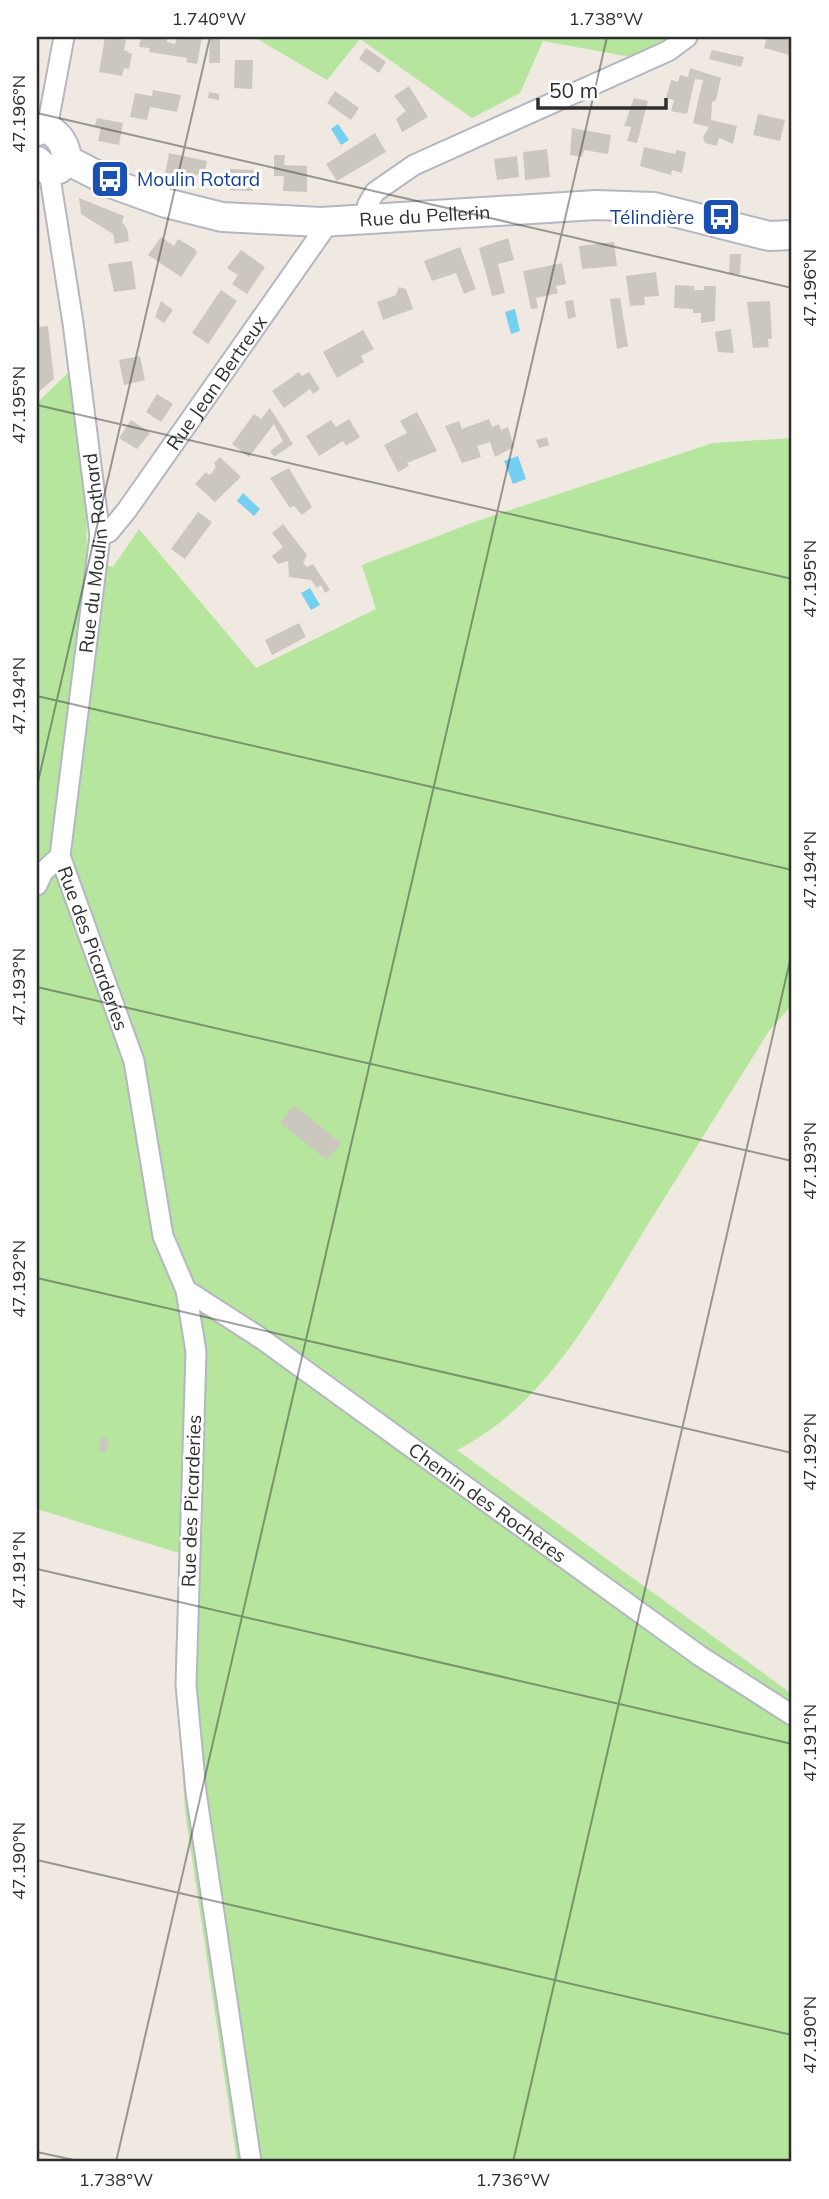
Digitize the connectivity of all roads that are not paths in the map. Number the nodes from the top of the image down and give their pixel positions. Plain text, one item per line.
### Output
1 (64, 37) edge
2 (687, 37) edge
3 (42, 130) edge
4 (51, 164) edge
5 (364, 218) junction
6 (321, 222) junction
7 (792, 235) edge
8 (100, 536) junction
9 (60, 856) junction
10 (37, 885) edge
11 (186, 1290) junction
12 (792, 1714) edge
13 (251, 2162) edge

1 - 3 street
2 - 5 street
3 - 4 main road
4 - 6 main road, Rue du Pellerin
4 - 8 street, Rue du Moulin Rothard
5 - 6 main road, Rue du Pellerin
5 - 7 main road, Rue du Pellerin
6 - 8 street, Rue Jean Bertreux
8 - 9 street, Rue du Moulin Rothard
9 - 10 street
9 - 11 street, Rue des Picarderies
11 - 12 street, Chemin des Rochères
11 - 13 street, Rue des Picarderies

